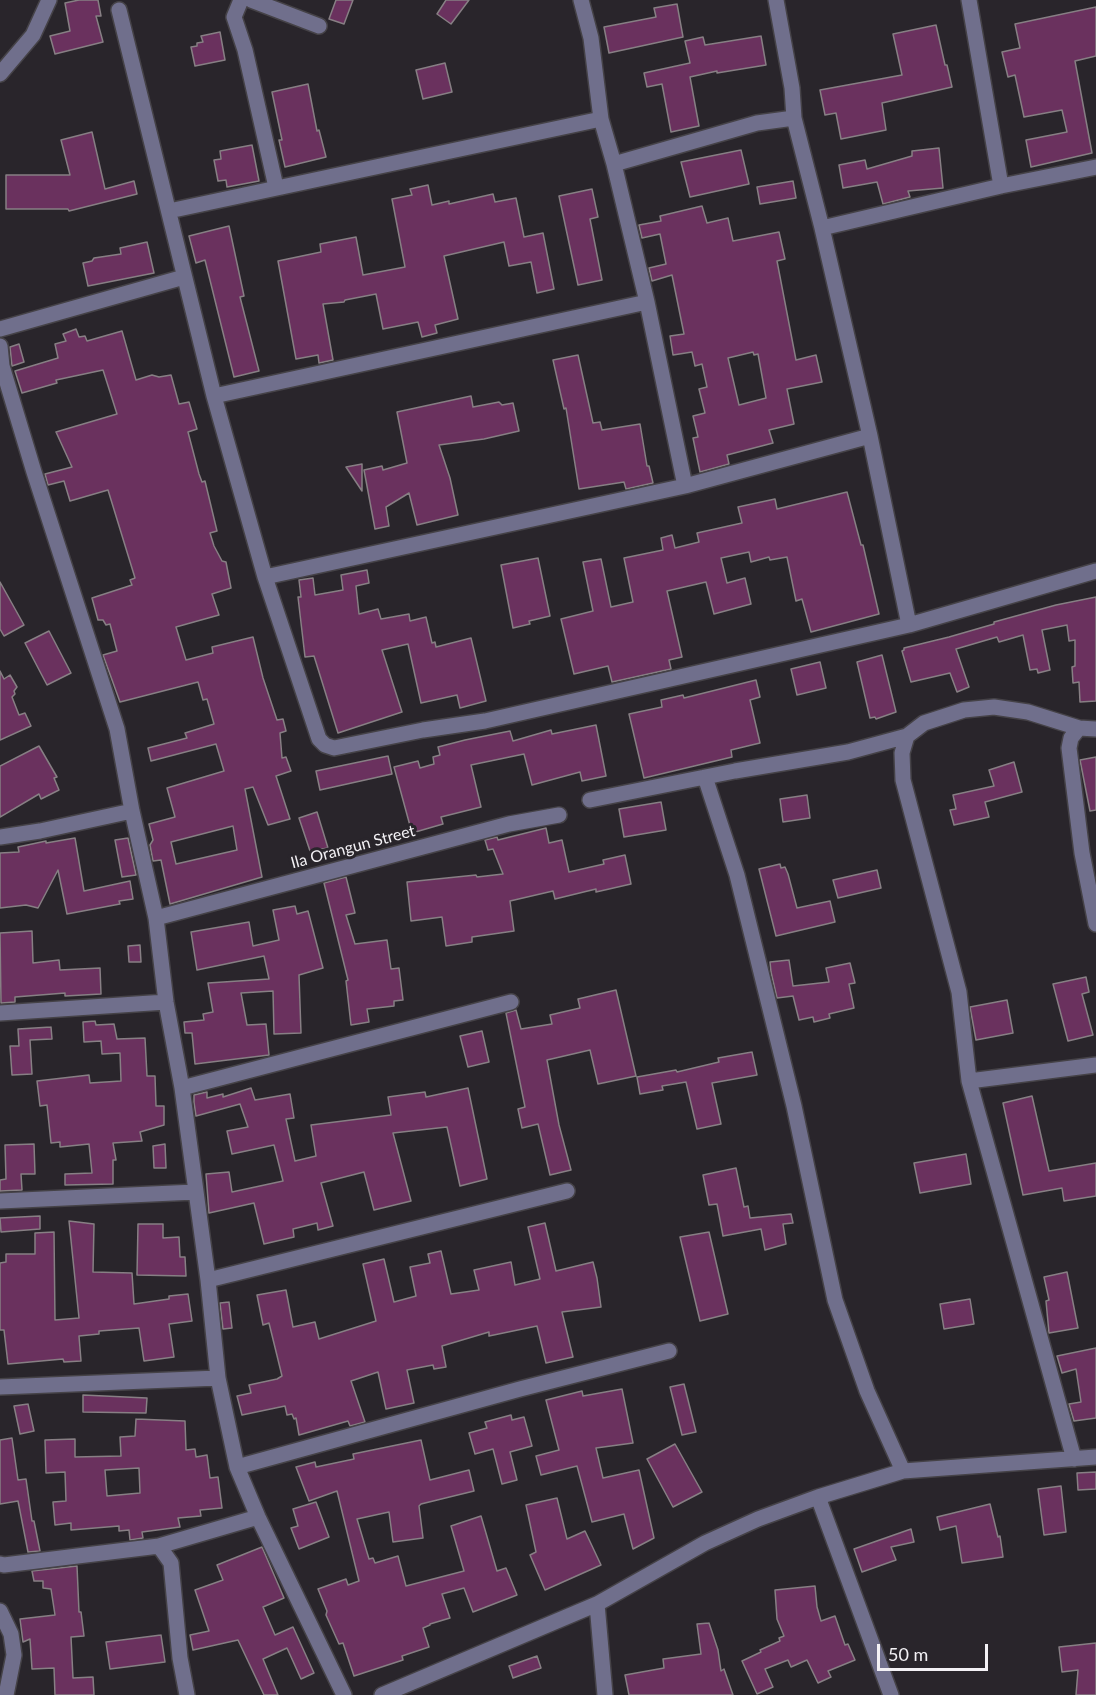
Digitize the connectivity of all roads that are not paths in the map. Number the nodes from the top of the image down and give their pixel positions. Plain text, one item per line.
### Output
1 (49, 0) edge
2 (241, 0) edge
3 (251, 0) edge
4 (581, 0) edge
5 (776, 0) edge
6 (969, 0) edge
7 (119, 10) dead end
8 (319, 26) dead end
9 (0, 74) edge
10 (601, 118) junction
11 (794, 118) junction
12 (614, 164) junction
13 (1096, 167) edge
14 (1001, 186) junction
15 (276, 187) junction
16 (169, 211) junction
17 (822, 228) junction
18 (184, 276) junction
19 (647, 302) junction
20 (0, 328) edge
21 (0, 346) edge
22 (1, 367) edge
23 (213, 396) junction
24 (870, 436) junction
25 (685, 486) junction
26 (1096, 571) edge
27 (265, 577) junction
28 (909, 625) junction
29 (1079, 728) junction
30 (1096, 729) edge
31 (907, 736) junction
32 (705, 777) junction
33 (590, 800) dead end
34 (132, 811) junction
35 (559, 815) dead end
36 (0, 837) edge
37 (156, 918) junction
38 (1096, 924) edge
39 (166, 1002) junction
40 (511, 1002) dead end
41 (0, 1013) edge
42 (1096, 1065) edge
43 (969, 1081) junction
44 (182, 1088) junction
45 (567, 1191) dead end
46 (195, 1192) junction
47 (0, 1201) edge
48 (208, 1280) junction
49 (669, 1351) dead end
50 (218, 1378) junction
51 (0, 1387) edge
52 (1096, 1457) edge
53 (1074, 1459) junction
54 (237, 1467) junction
55 (903, 1471) junction
56 (818, 1497) junction
57 (258, 1517) junction
58 (159, 1546) junction
59 (0, 1564) edge
60 (597, 1604) junction
61 (0, 1611) edge
62 (6, 1695) edge
63 (187, 1695) edge
64 (344, 1695) edge
65 (382, 1695) edge
66 (605, 1695) edge
67 (891, 1695) edge

1 - 9 street
2 - 15 street
3 - 8 street
4 - 10 street
5 - 11 street
6 - 14 street
7 - 16 street
10 - 12 street
10 - 15 street
11 - 12 street
11 - 17 street
12 - 19 street
13 - 14 street
14 - 17 street
15 - 16 street
16 - 18 street
17 - 24 street
18 - 20 street
18 - 23 street
19 - 23 street
19 - 25 street
21 - 22 street
22 - 34 street
23 - 27 street
24 - 25 street
24 - 28 street
25 - 27 street
26 - 28 street
27 - 28 street
29 - 30 street
29 - 31 street
29 - 38 street
31 - 32 street
31 - 43 street
32 - 33 street
32 - 55 street
34 - 36 street
34 - 37 street
35 - 37 street, Ila Orangun Street
37 - 39 street
39 - 41 street
39 - 44 street
40 - 44 street
42 - 43 street
43 - 53 street
44 - 46 street
45 - 48 street
46 - 47 street
46 - 48 street
48 - 50 street
49 - 54 street
50 - 51 street
50 - 54 street
52 - 53 street
53 - 55 street
54 - 57 street
55 - 56 street
56 - 60 street
56 - 67 street
57 - 58 street
57 - 64 street
58 - 59 street
58 - 63 street
60 - 65 street
60 - 66 street
61 - 62 street

